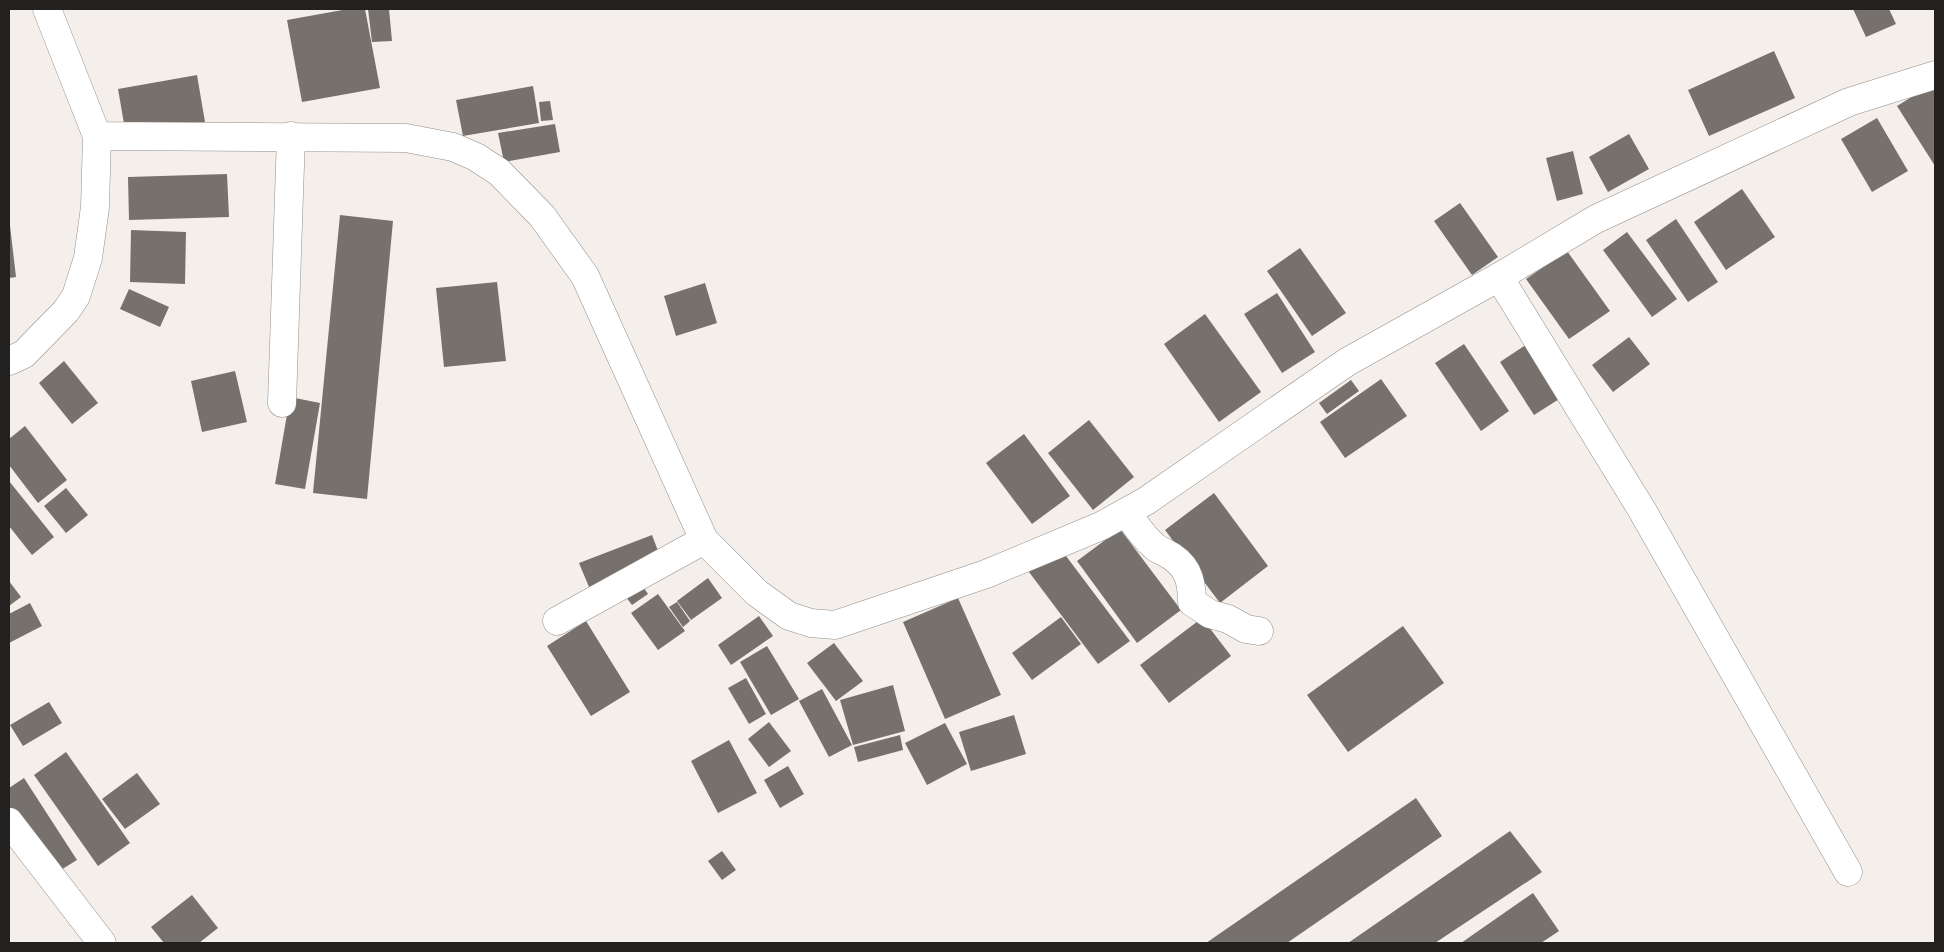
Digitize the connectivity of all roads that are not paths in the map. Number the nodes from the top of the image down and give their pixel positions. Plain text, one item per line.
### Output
1 (47, 9) edge
2 (1935, 75) edge
3 (97, 136) junction
4 (291, 136) junction
5 (1499, 277) junction
6 (9, 361) edge
7 (282, 403) dead end
8 (1127, 513) junction
9 (704, 540) junction
10 (558, 621) dead end
11 (1259, 631) dead end
12 (9, 822) edge
13 (1848, 872) dead end
14 (102, 943) edge

1 - 3 street
2 - 5 street
3 - 4 street
3 - 6 street
4 - 7 street
4 - 9 street
5 - 8 street
5 - 13 street
8 - 9 street
8 - 11 street
9 - 10 street
12 - 14 street

